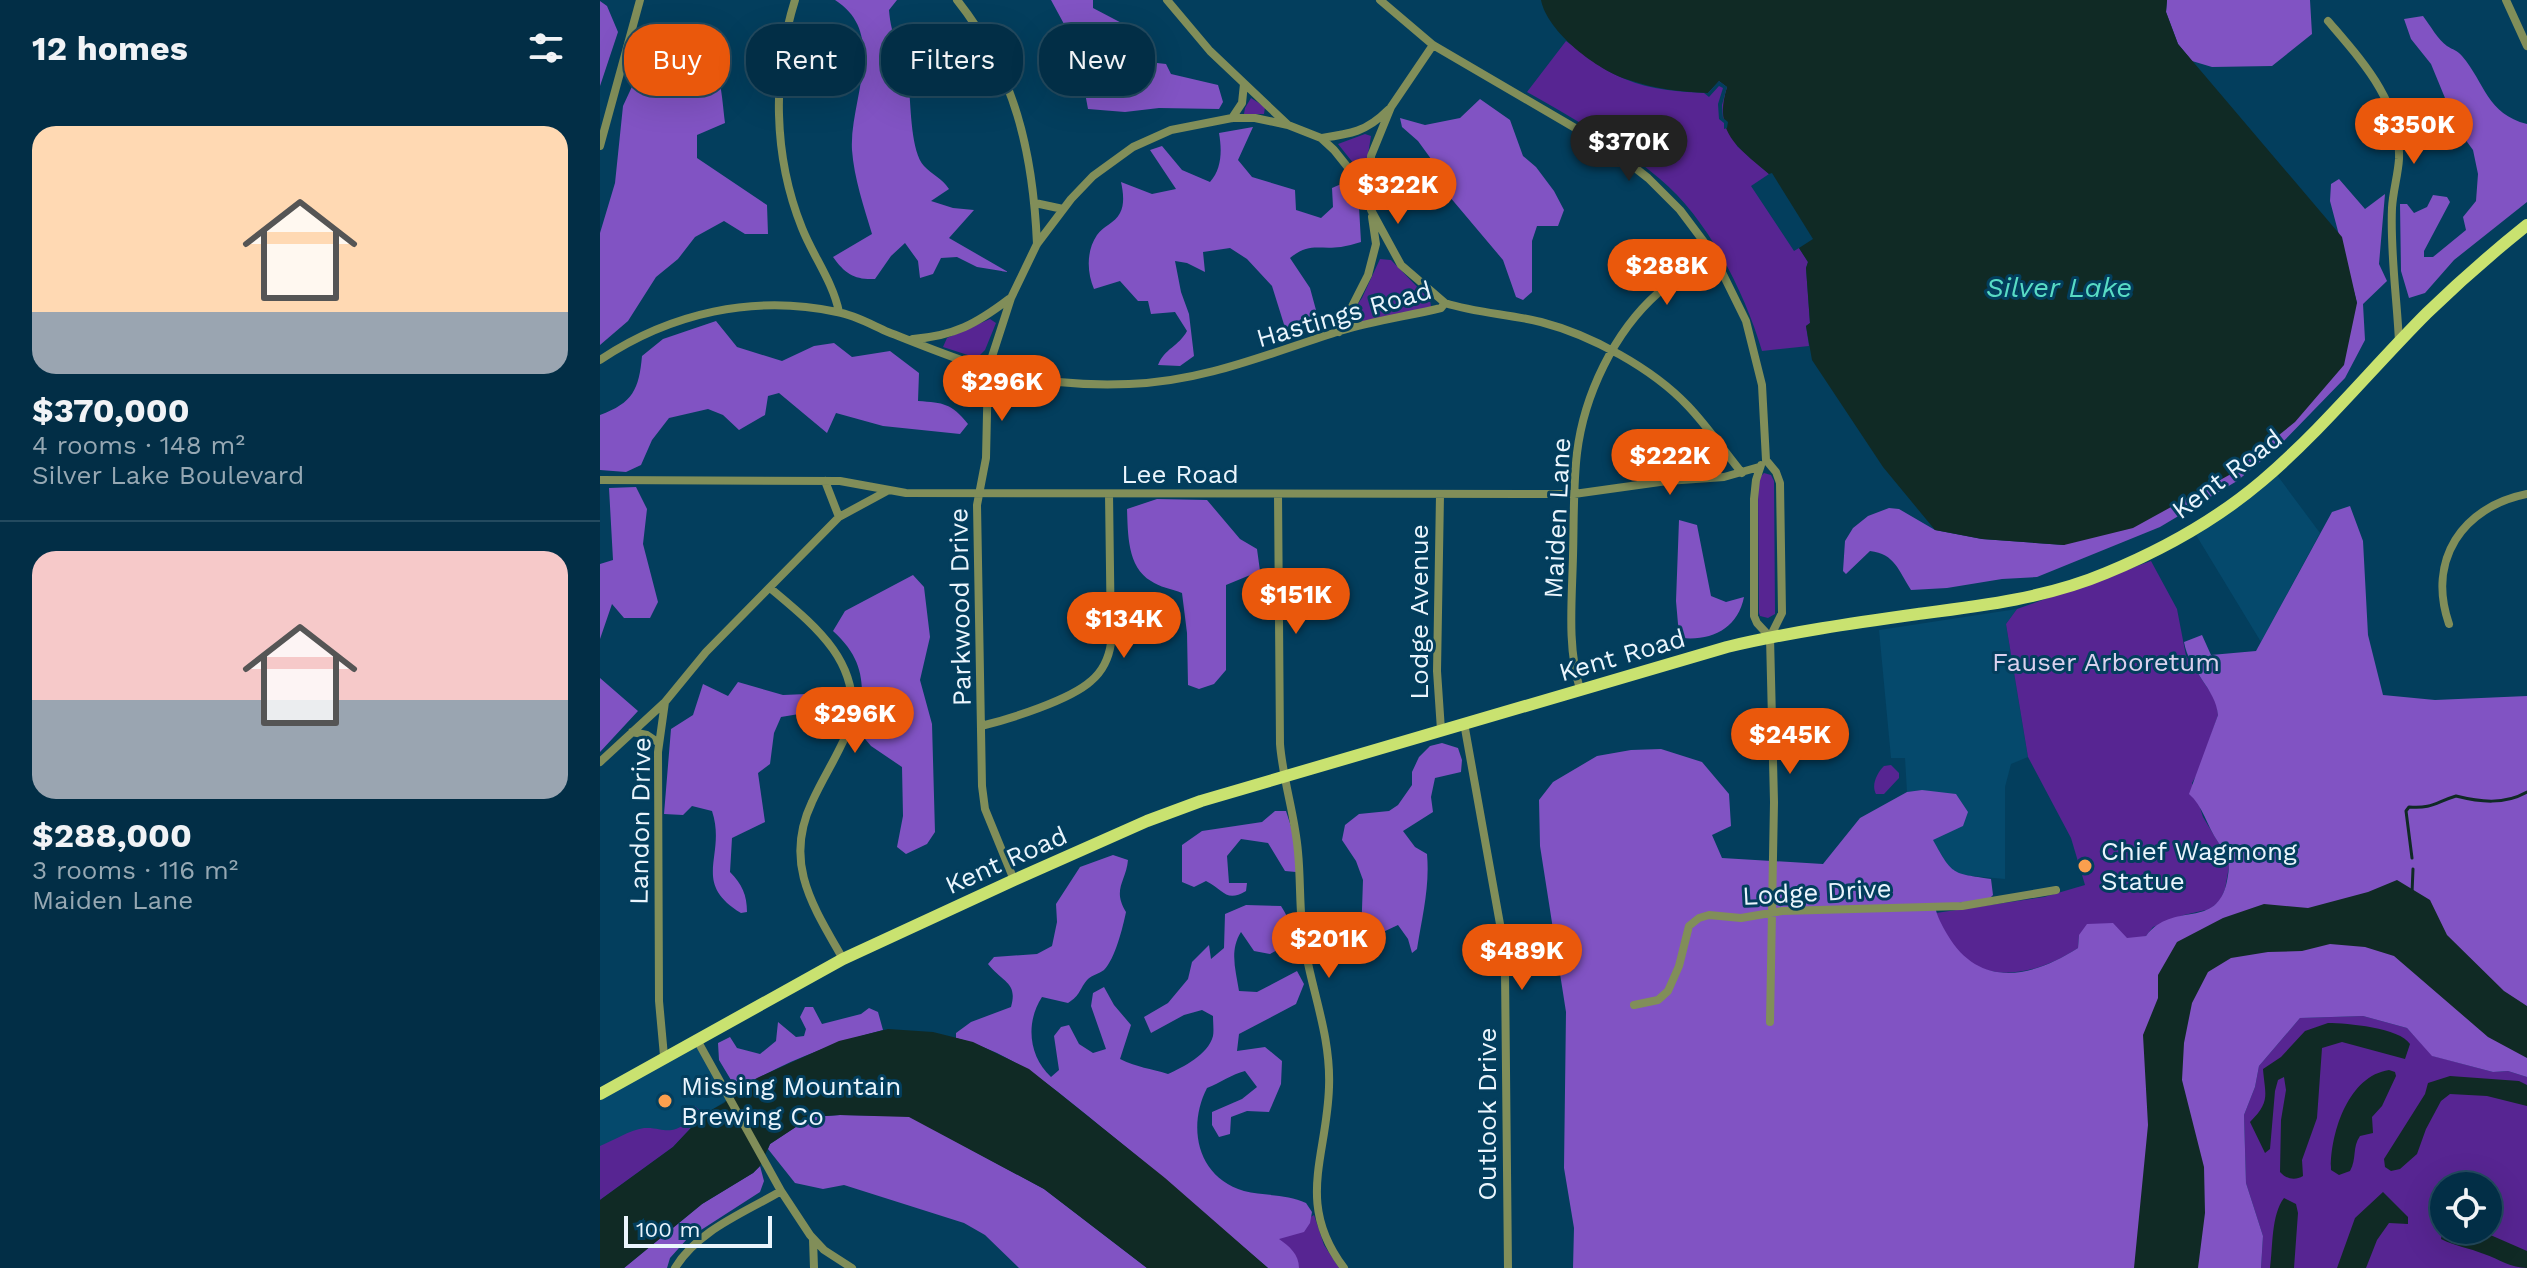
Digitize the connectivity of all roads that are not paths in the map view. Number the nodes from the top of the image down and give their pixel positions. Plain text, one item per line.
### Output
1 (640, 0) edge
2 (795, 0) edge
3 (957, 0) edge
4 (1167, 0) edge
5 (1380, 0) edge
6 (2506, 0) edge
7 (2328, 21) dead end
8 (1433, 45) junction
9 (2527, 46) edge
10 (1244, 84) junction
11 (1391, 107) junction
12 (1232, 118) junction
13 (1288, 125) junction
14 (1321, 138) junction
15 (600, 146) edge
16 (1035, 203) junction
17 (1063, 209) junction
18 (1371, 210) junction
19 (2527, 225) edge
20 (1037, 244) junction
21 (1713, 254) junction
22 (1011, 298) junction
23 (1445, 303) junction
24 (839, 312) junction
25 (1339, 332) junction
26 (908, 339) junction
27 (2399, 343) junction
28 (1611, 350) junction
29 (600, 360) edge
30 (988, 369) junction
31 (1762, 464) junction
32 (1742, 473) junction
33 (600, 480) edge
34 (825, 481) junction
35 (887, 491) junction
36 (980, 491) junction
37 (1109, 494) junction
38 (1278, 494) junction
39 (1574, 494) junction
40 (2527, 494) edge
41 (1440, 495) junction
42 (839, 517) junction
43 (770, 588) junction
44 (2449, 624) dead end
45 (1770, 637) junction
46 (1580, 689) junction
47 (665, 702) junction
48 (1464, 723) junction
49 (981, 726) junction
50 (1441, 730) junction
51 (632, 732) junction
52 (659, 743) junction
53 (600, 762) edge
54 (1283, 776) junction
55 (1014, 880) junction
56 (2056, 890) dead end
57 (1771, 914) junction
58 (843, 959) junction
59 (1634, 1005) dead end
60 (1770, 1022) dead end
61 (697, 1040) junction
62 (664, 1056) junction
63 (600, 1094) edge
64 (781, 1191) junction
65 (813, 1239) junction
66 (675, 1268) edge
67 (814, 1268) edge
68 (852, 1268) edge
69 (1344, 1268) edge
70 (1508, 1268) edge

1 - 15 street
2 - 24 street
3 - 16 street
4 - 10 street
5 - 8 street
6 - 9 street
7 - 27 street
8 - 11 street
8 - 21 street
10 - 12 street
10 - 13 street
11 - 14 street
11 - 18 street
12 - 13 street, Parkwood Drive
12 - 17 street, Parkwood Drive
13 - 14 street
14 - 18 street
16 - 17 street
16 - 20 street
17 - 20 street, Parkwood Drive
18 - 23 street
18 - 25 street
19 - 27 main road, Kent Road
20 - 22 street, Parkwood Drive
21 - 28 street, Maiden Lane
21 - 31 street
22 - 26 street, Hastings Road
22 - 30 street, Parkwood Drive
23 - 25 street, Hastings Road
23 - 28 street, Hastings Road
24 - 26 street, Hastings Road
24 - 29 street, Hastings Road
25 - 30 street, Hastings Road
26 - 30 street, Hastings Road
27 - 45 main road, Kent Road
28 - 32 street, Hastings Road
28 - 39 street, Maiden Lane
30 - 36 street, Parkwood Drive
31 - 32 street, Lee Road
31 - 45 street
31 - 45 street
32 - 39 street, Lee Road
33 - 34 street, Lee Road
34 - 35 street, Lee Road
34 - 42 street
35 - 36 street, Lee Road
35 - 42 street, Landon Drive
36 - 37 street, Lee Road
36 - 49 street, Parkwood Drive
37 - 38 street, Lee Road
37 - 49 street
38 - 41 street, Lee Road
38 - 54 street
39 - 41 street, Lee Road
39 - 46 street, Maiden Lane
40 - 44 street
41 - 50 street, Lodge Avenue
42 - 43 street, Landon Drive
43 - 47 street, Landon Drive
43 - 58 street
45 - 46 main road, Kent Road
45 - 57 street
46 - 48 main road, Kent Road
47 - 51 street
47 - 52 street, Landon Drive
48 - 50 main road, Kent Road
48 - 70 street, Outlook Drive
49 - 55 street, Parkwood Drive
50 - 54 main road, Kent Road
51 - 52 street
51 - 53 street
52 - 62 street, Landon Drive
54 - 55 main road, Kent Road
54 - 69 street
55 - 58 main road, Kent Road
56 - 57 street, Lodge Drive
57 - 59 street, Lodge Drive
57 - 60 street
58 - 61 main road, Kent Road
61 - 62 main road, Kent Road
61 - 64 street
62 - 63 main road, Kent Road
64 - 65 street
64 - 66 street
65 - 67 street
65 - 68 street

